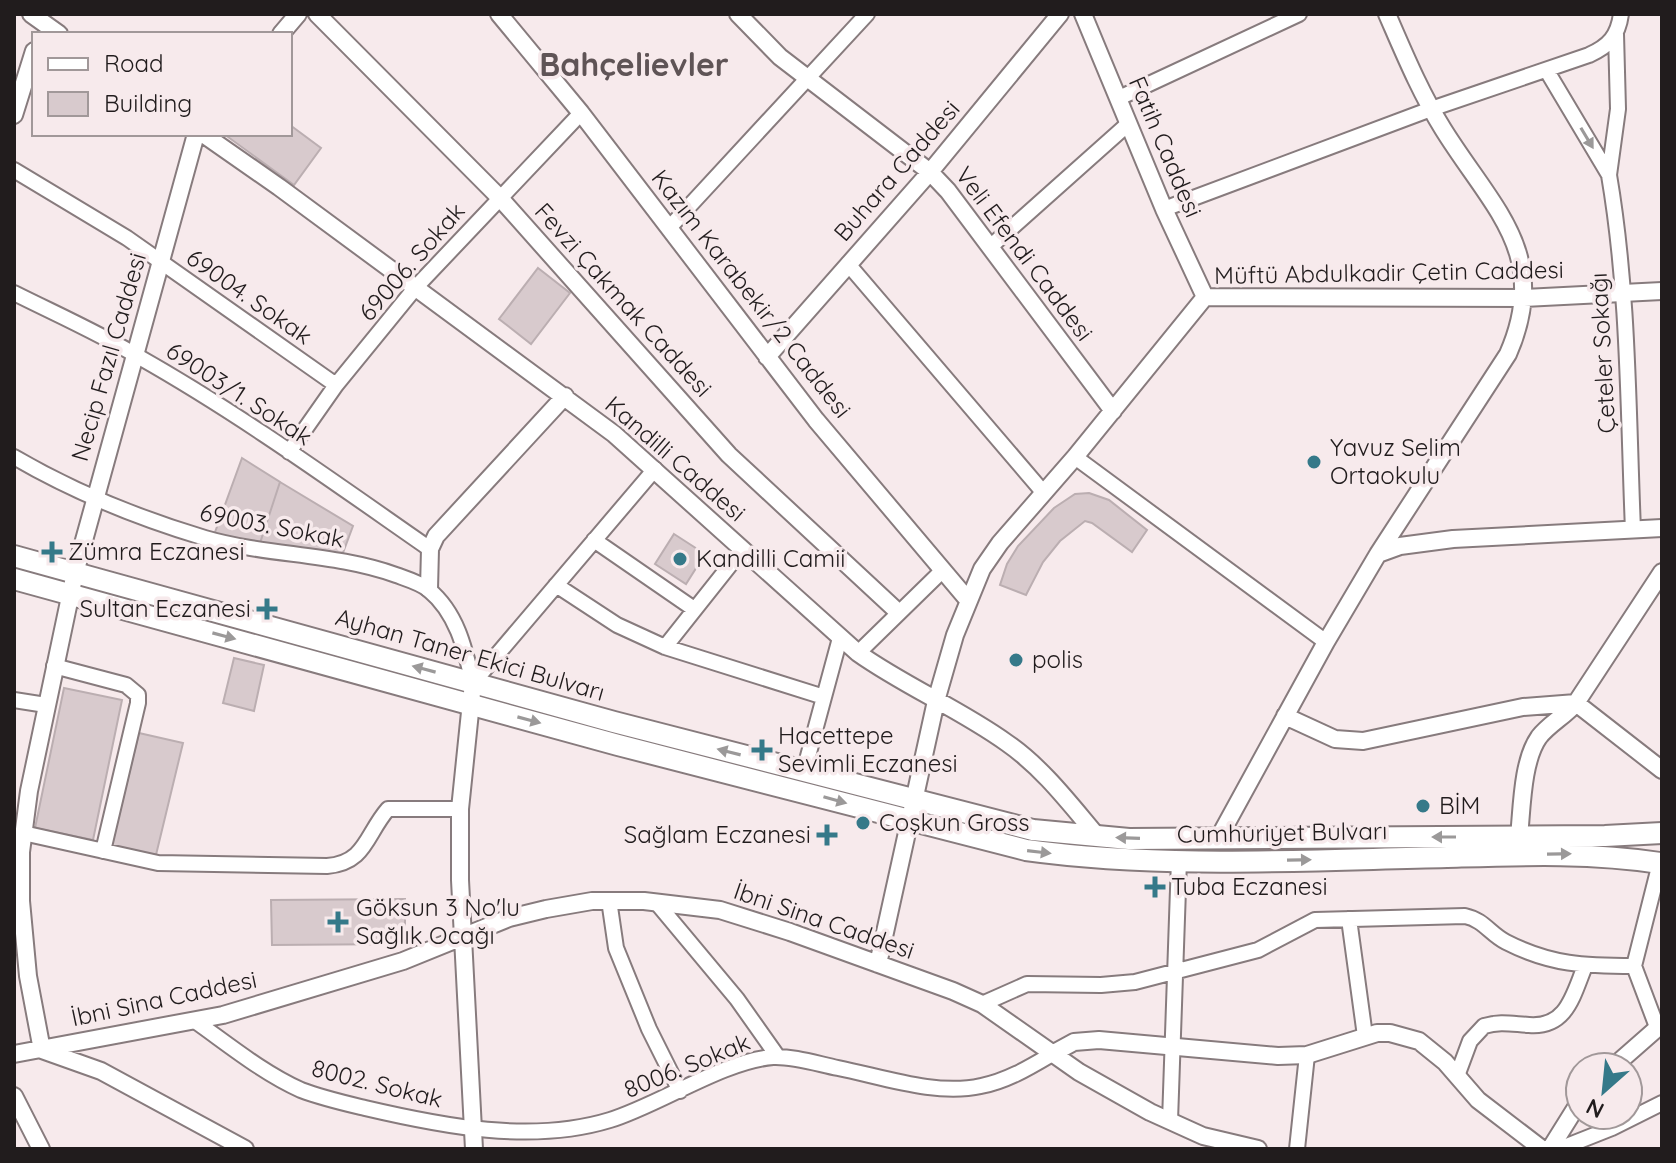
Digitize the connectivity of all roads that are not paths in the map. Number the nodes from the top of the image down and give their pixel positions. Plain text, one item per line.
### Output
1 (298, 14) edge
2 (317, 14) edge
3 (499, 14) edge
4 (738, 14) edge
5 (867, 14) edge
6 (1060, 14) edge
7 (1083, 14) edge
8 (1299, 14) edge
9 (1387, 14) edge
10 (1621, 14) edge
11 (283, 32) edge
12 (1616, 34) junction
13 (32, 57) edge
14 (1547, 71) junction
15 (808, 79) junction
16 (1119, 98) junction
17 (1431, 109) junction
18 (581, 113) junction
19 (14, 115) edge
20 (1128, 124) junction
21 (195, 136) edge
22 (206, 136) edge
23 (14, 170) edge
24 (930, 172) junction
25 (1609, 175) junction
26 (499, 197) junction
27 (1164, 209) junction
28 (670, 227) junction
29 (990, 247) junction
30 (161, 262) junction
31 (848, 264) junction
32 (416, 287) junction
33 (1662, 291) edge
34 (14, 293) edge
35 (1624, 293) junction
36 (1205, 297) junction
37 (1524, 298) junction
38 (137, 355) junction
39 (767, 357) junction
40 (336, 385) junction
41 (565, 396) junction
42 (1113, 411) junction
43 (289, 452) junction
44 (14, 457) edge
45 (1075, 457) junction
46 (655, 469) junction
47 (1043, 492) junction
48 (94, 499) junction
49 (1662, 528) edge
50 (1633, 530) junction
51 (594, 540) junction
52 (430, 549) junction
53 (742, 550) junction
54 (1378, 554) junction
55 (14, 556) edge
56 (943, 570) junction
57 (1662, 572) edge
58 (75, 573) junction
59 (14, 579) edge
60 (556, 585) junction
61 (429, 589) junction
62 (70, 593) junction
63 (968, 600) junction
64 (694, 609) junction
65 (898, 612) junction
66 (840, 638) junction
67 (1326, 642) junction
68 (665, 647) junction
69 (858, 653) junction
70 (54, 666) junction
71 (473, 683) junction
72 (824, 697) junction
73 (14, 700) edge
74 (936, 701) junction
75 (1576, 703) junction
76 (470, 704) junction
77 (46, 705) junction
78 (1285, 716) junction
79 (1662, 770) edge
80 (804, 771) junction
81 (913, 800) junction
82 (460, 809) junction
83 (909, 821) junction
84 (23, 833) junction
85 (1662, 834) edge
86 (1098, 837) junction
87 (1519, 837) junction
88 (1218, 839) junction
89 (103, 851) junction
90 (1179, 860) junction
91 (1661, 863) edge
92 (609, 900) junction
93 (656, 902) junction
94 (1349, 919) junction
95 (461, 936) junction
96 (878, 964) junction
97 (1585, 966) junction
98 (1634, 966) junction
99 (1176, 972) junction
100 (982, 1004) junction
101 (195, 1021) junction
102 (1660, 1025) edge
103 (1365, 1036) junction
104 (1172, 1045) junction
105 (42, 1050) junction
106 (1631, 1051) edge
107 (14, 1054) edge
108 (1052, 1054) junction
109 (1307, 1055) junction
110 (778, 1057) junction
111 (1457, 1076) junction
112 (680, 1091) junction
113 (14, 1096) edge
114 (1662, 1103) edge
115 (1170, 1121) junction
116 (1564, 1127) edge
117 (473, 1128) junction
118 (39, 1145) edge
119 (52, 1149) edge
120 (245, 1149) edge
121 (474, 1149) edge
122 (1258, 1149) edge
123 (1297, 1149) edge
124 (1542, 1149) edge
125 (1550, 1149) edge
126 (1559, 1149) edge

1 - 11 street
2 - 26 street, Fevzi Çakmak Caddesi
3 - 18 street, Kazım Karabekir/2 Caddesi
4 - 15 street, Veli Efendi Caddesi
5 - 15 street
6 - 24 street, Buhara Caddesi
7 - 16 street, Fatih Caddesi
8 - 16 street
9 - 17 street
10 - 12 street, Çeteler Sokağı
12 - 14 street
12 - 25 street, Çeteler Sokağı
13 - 19 street
14 - 17 street
14 -> 25 street, Çeteler Sokağı
15 - 24 street, Veli Efendi Caddesi
15 - 28 street
16 - 20 street, Fatih Caddesi
17 - 27 street
17 - 37 street
18 - 26 street, 69006. Sokak
18 - 28 street, Kazım Karabekir/2 Caddesi
20 - 27 street, Fatih Caddesi
20 - 29 street
21 - 30 street, Necip Fazıl Caddesi
22 - 32 street, Kandilli Caddesi
23 - 30 street, 69004. Sokak
24 - 29 street, Veli Efendi Caddesi
24 - 31 street, Buhara Caddesi
25 - 35 street, Çeteler Sokağı
26 - 32 street, 69006. Sokak
26 - 65 street, Fevzi Çakmak Caddesi
27 - 36 street, Fatih Caddesi
28 - 39 street, Kazım Karabekir/2 Caddesi
29 - 42 street, Veli Efendi Caddesi
30 - 38 street, Necip Fazıl Caddesi
30 - 40 street, 69004. Sokak
31 - 39 street, Buhara Caddesi
31 - 47 street
32 - 40 street, 69006. Sokak
32 - 41 street, Kandilli Caddesi
33 - 35 street, Müftü Abdulkadir Çetin Caddesi
34 - 38 street, 69003/1. Sokak
35 - 37 street, Müftü Abdulkadir Çetin Caddesi
35 - 50 street, Çeteler Sokağı
36 - 37 street, Müftü Abdulkadir Çetin Caddesi
36 - 42 street, Müftü Abdulkadir Çetin Caddesi
37 - 54 street
38 - 43 street, 69003/1. Sokak
38 - 48 street, Necip Fazıl Caddesi
39 - 56 street, Kazım Karabekir/2 Caddesi
40 - 43 street, 69006. Sokak
41 - 46 street, Kandilli Caddesi
41 - 52 street
42 - 45 street, Müftü Abdulkadir Çetin Caddesi
43 - 52 street, 69003/1. Sokak
44 - 48 street, 69003. Sokak
45 - 47 street, Müftü Abdulkadir Çetin Caddesi
45 - 67 street
46 - 51 street
46 - 53 street, Kandilli Caddesi
47 - 63 street, Müftü Abdulkadir Çetin Caddesi
48 - 58 street, Necip Fazıl Caddesi
48 - 61 street, 69003. Sokak
49 - 50 street
50 - 54 street
51 - 60 street
51 - 64 street
52 - 61 street
53 - 64 street
53 - 66 street, Kandilli Caddesi
54 - 67 street
55 - 58 main road, Ayhan Taner Ekici Bulvarı
56 - 63 street, Kazım Karabekir/2 Caddesi
56 - 65 street
57 - 75 street
58 - 62 street, Necip Fazıl Caddesi
71 -> 58 main road, Ayhan Taner Ekici Bulvarı
59 - 62 main road, Ayhan Taner Ekici Bulvarı
60 - 68 street
60 - 71 street
61 - 71 street
62 - 70 street, Necip Fazıl Caddesi
62 -> 76 main road, Ayhan Taner Ekici Bulvarı
63 - 74 street, Müftü Abdulkadir Çetin Caddesi
64 - 68 street
65 - 69 street
66 - 69 street, Kandilli Caddesi
66 - 72 street
67 - 78 street
68 - 72 street
69 - 74 street, Kandilli Caddesi
70 - 77 street, Necip Fazıl Caddesi
70 - 89 street
71 - 76 street
80 -> 71 main road, Ayhan Taner Ekici Bulvarı
72 - 80 street
73 - 77 street
74 - 81 street, Müftü Abdulkadir Çetin Caddesi
74 - 86 street, Kandilli Caddesi
75 - 78 street
75 - 79 street
75 - 87 street
76 - 82 street
76 -> 83 main road, Ayhan Taner Ekici Bulvarı
77 - 84 street, Necip Fazıl Caddesi
78 - 88 street
80 - 81 main road, Ayhan Taner Ekici Bulvarı
81 - 83 street, Müftü Abdulkadir Çetin Caddesi
81 - 86 main road, Cumhuriyet Bulvarı
82 - 89 street
82 - 95 street
83 -> 90 main road, Cumhuriyet Bulvarı
83 - 96 street, Müftü Abdulkadir Çetin Caddesi
84 - 89 street
84 - 105 street, Necip Fazıl Caddesi
85 - 87 main road, Cumhuriyet Bulvarı
85 - 91 main road, Cumhuriyet Bulvarı
88 -> 86 main road, Cumhuriyet Bulvarı
87 -> 88 main road, Cumhuriyet Bulvarı
90 -> 91 main road, Cumhuriyet Bulvarı
90 - 99 street
91 - 98 street
92 - 93 street, İbni Sina Caddesi
92 - 95 street, İbni Sina Caddesi
92 - 112 street
93 - 96 street, İbni Sina Caddesi
93 - 110 street
94 - 97 street
94 - 99 street
94 - 103 street
95 - 101 street, İbni Sina Caddesi
95 - 117 street
96 - 100 street, İbni Sina Caddesi
97 - 98 street
97 - 111 street
98 - 102 street
99 - 100 street
99 - 104 street
100 - 108 street, İbni Sina Caddesi
101 - 105 street, İbni Sina Caddesi
101 - 117 street, 8002. Sokak
102 - 106 street
103 - 109 street
103 - 111 street
104 - 108 street
104 - 109 street
104 - 115 street
105 - 107 street, İbni Sina Caddesi
105 - 120 street
108 - 110 street, 8006. Sokak
108 - 115 street, İbni Sina Caddesi
109 - 123 street
110 - 112 street, 8006. Sokak
111 - 124 street
112 - 117 street, 8006. Sokak
113 - 118 street
114 - 126 street
115 - 122 street, İbni Sina Caddesi
116 - 125 street
117 - 121 street
118 - 119 street

